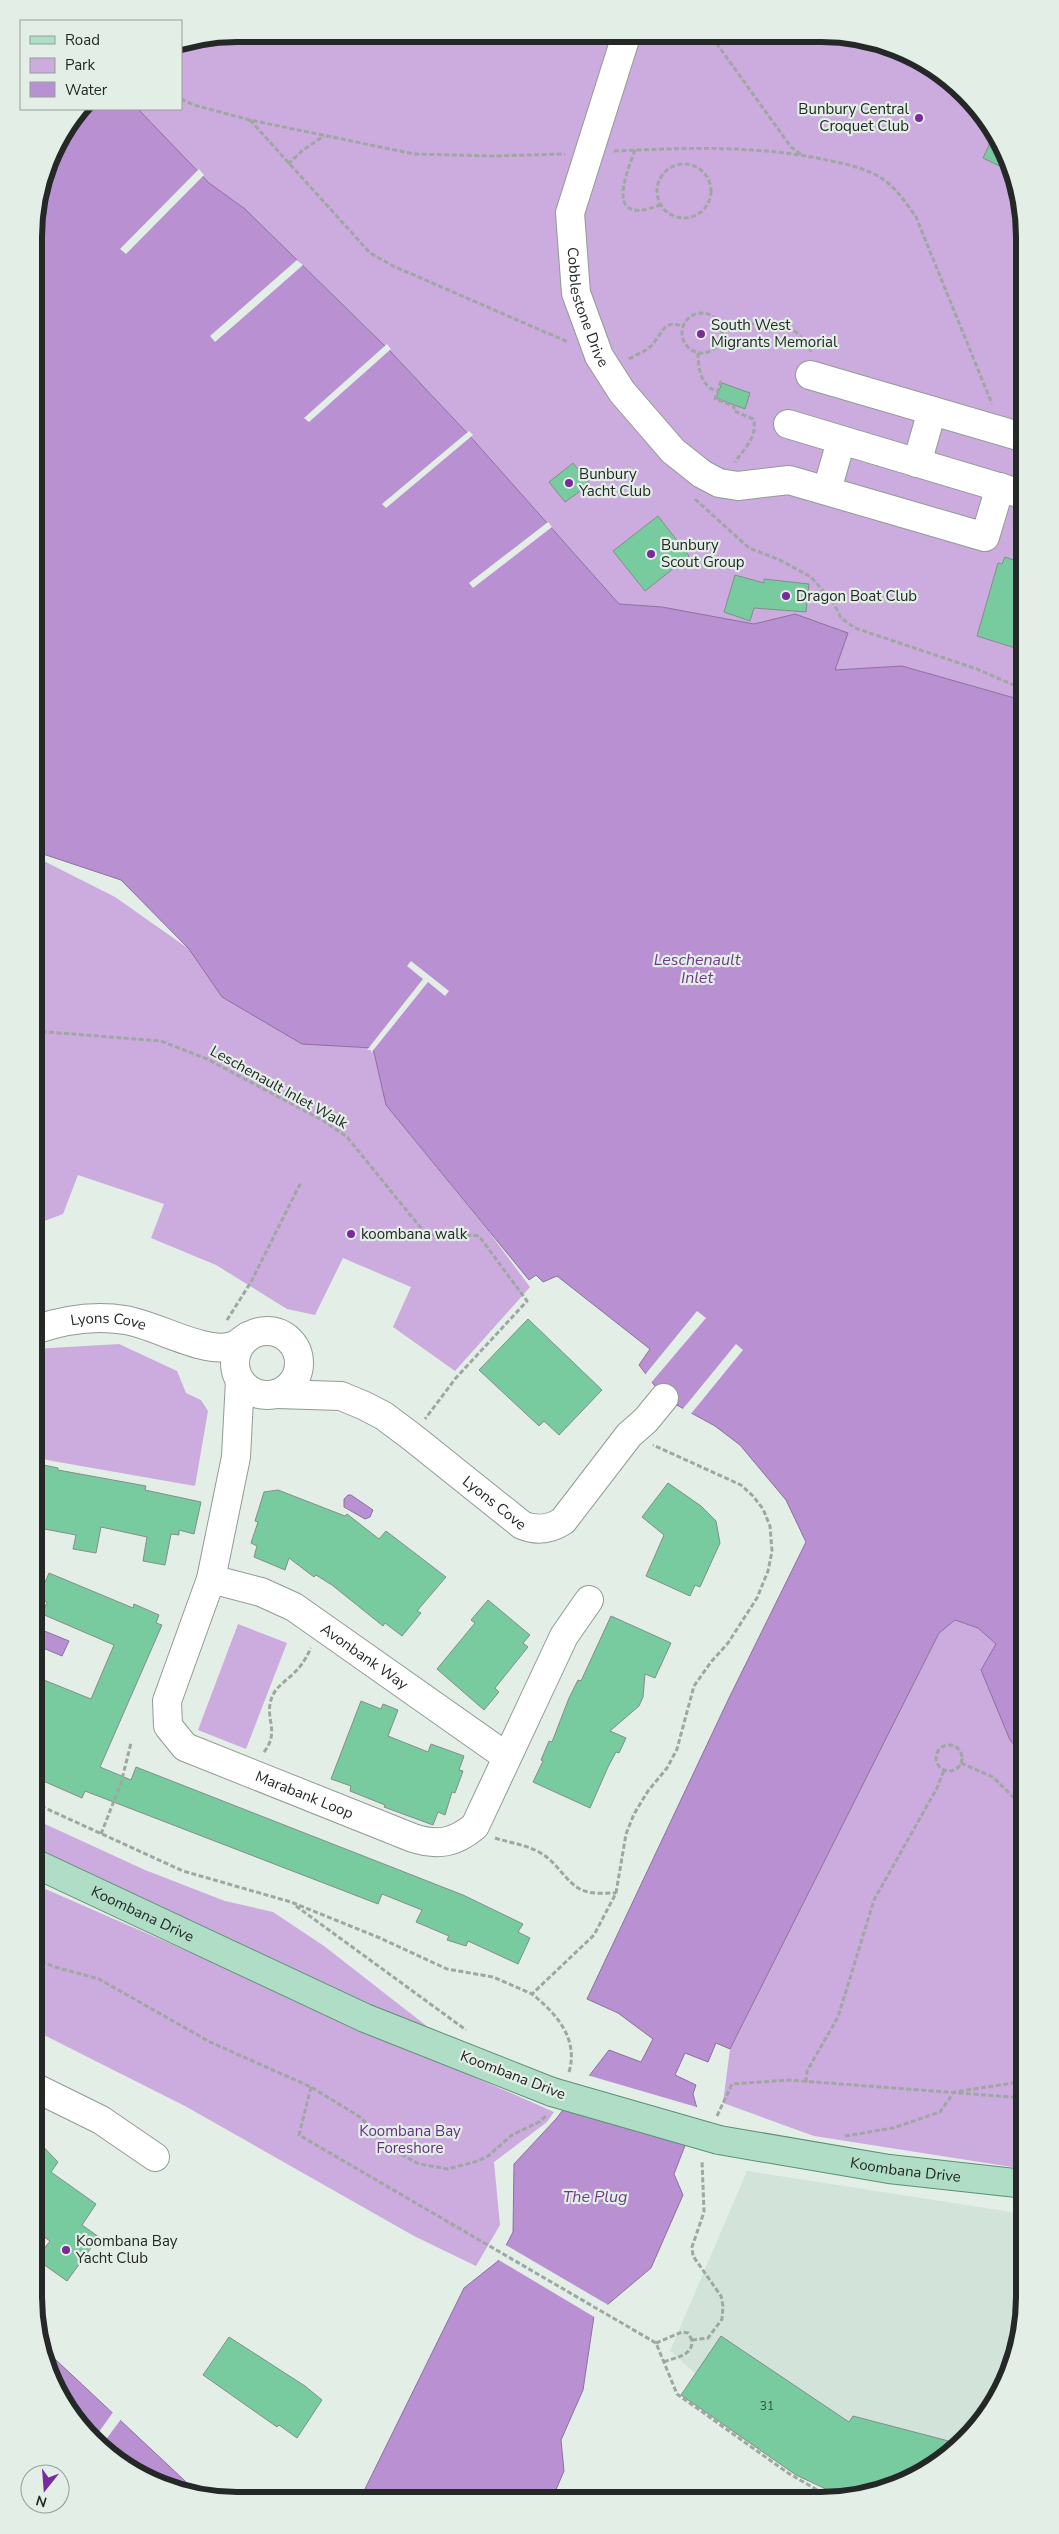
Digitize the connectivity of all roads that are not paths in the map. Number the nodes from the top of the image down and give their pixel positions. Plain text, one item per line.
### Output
1 (624, 42) edge
2 (810, 375) road end
3 (932, 410) junction
4 (788, 424) dead end
5 (1016, 435) edge
6 (841, 441) junction
7 (917, 463) junction
8 (827, 490) junction
9 (1012, 491) edge
10 (42, 1328) edge
11 (248, 1336) junction
12 (180, 1338) junction
13 (298, 1356) junction
14 (239, 1379) junction
15 (274, 1394) junction
16 (341, 1396) junction
17 (664, 1398) dead end
18 (236, 1457) junction
19 (211, 1579) junction
20 (588, 1600) dead end
21 (507, 1757) junction
22 (42, 1866) edge
23 (42, 2090) edge
24 (155, 2156) dead end
25 (1016, 2183) edge

1 - 8 street, Cobblestone Drive
2 - 3 street
3 - 5 street
3 - 7 street
4 - 6 street
6 - 7 street
6 - 8 street
7 - 9 street
8 - 9 street, Cobblestone Drive
10 - 12 street, Lyons Cove
11 - 12 street, Lyons Cove
11 - 13 street
11 - 14 street
12 - 14 street, Lyons Cove
13 - 15 street
13 - 16 street, Lyons Cove
14 - 15 street
14 - 18 street, Marabank Loop
15 - 16 street, Lyons Cove
15 - 18 street, Marabank Loop
16 - 17 street, Lyons Cove
18 - 19 street, Marabank Loop
19 - 21 street, Avonbank Way
19 - 21 street, Marabank Loop
20 - 21 street
22 - 25 main road, Koombana Drive, bridge
23 - 24 street

